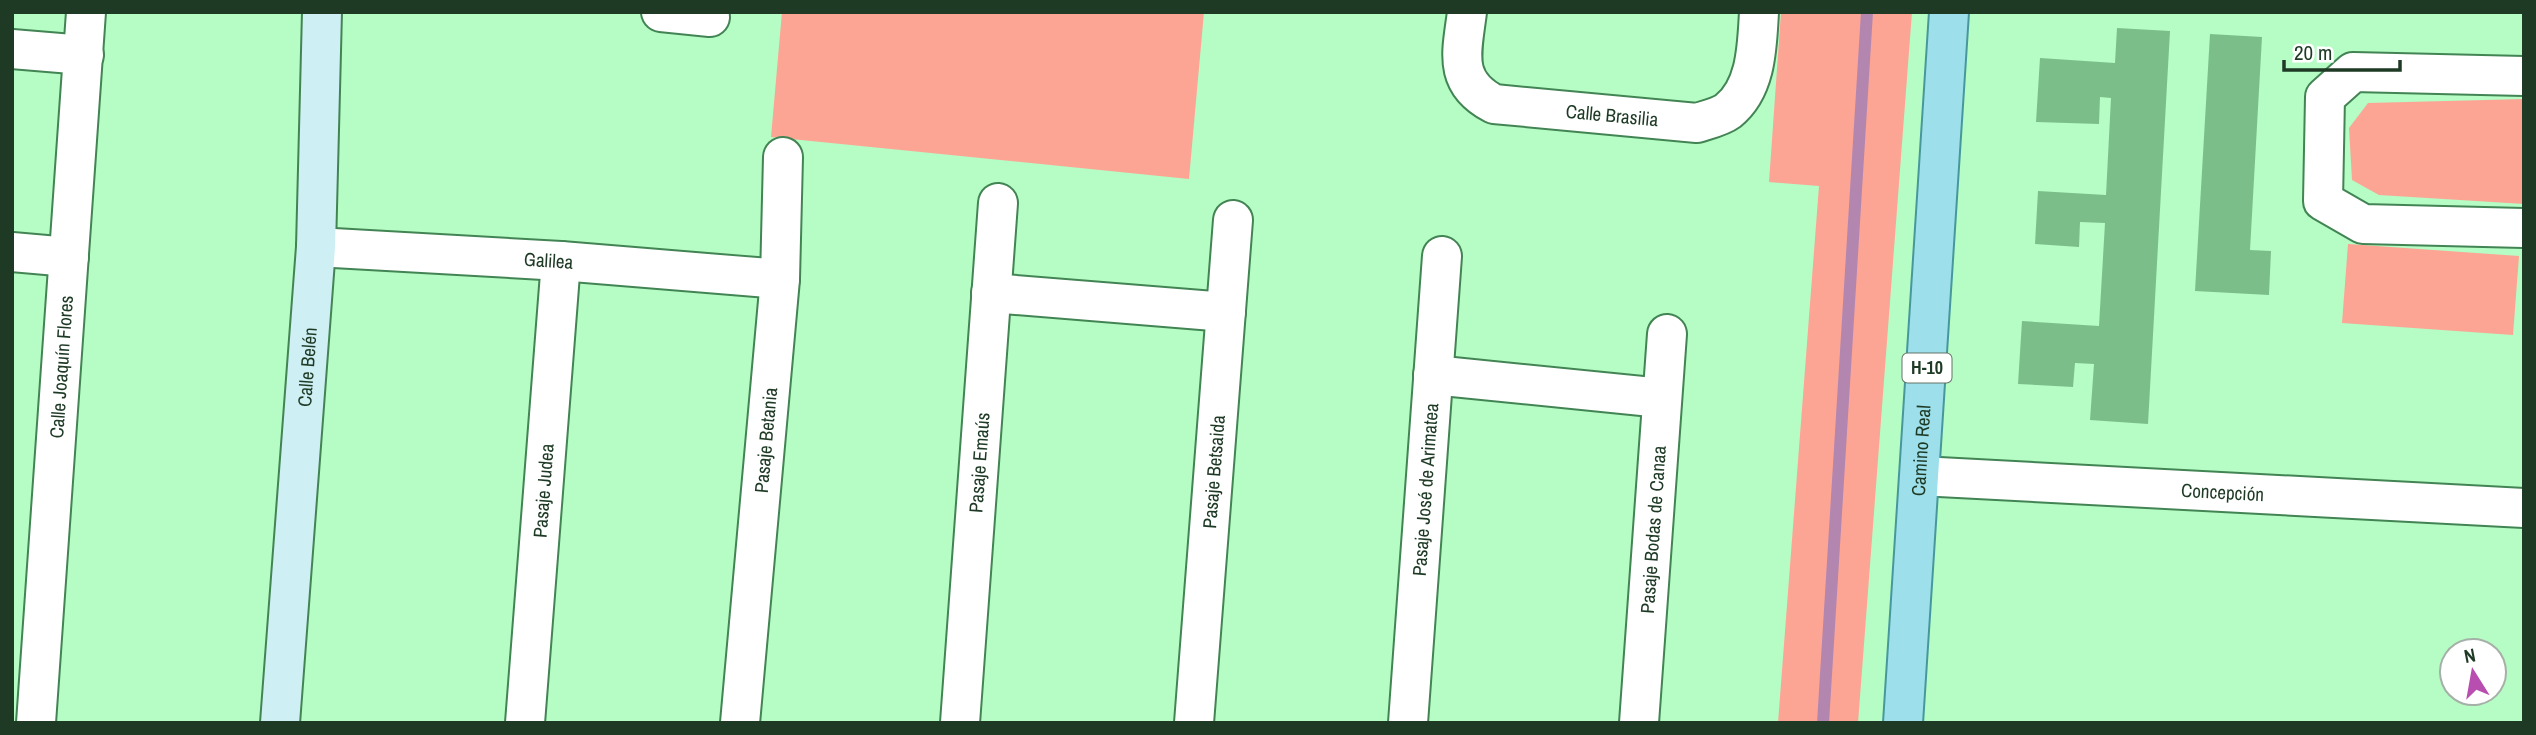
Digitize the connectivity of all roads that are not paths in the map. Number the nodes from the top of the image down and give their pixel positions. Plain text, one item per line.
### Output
1 (86, 12) edge
2 (321, 12) edge
3 (661, 12) edge
4 (1467, 12) edge
5 (1759, 12) edge
6 (1949, 12) edge
7 (710, 18) dead end
8 (12, 49) edge
9 (84, 55) junction
10 (2524, 76) edge
11 (783, 157) dead end
12 (998, 203) dead end
13 (1233, 220) dead end
14 (2524, 228) edge
15 (316, 247) junction
16 (12, 252) edge
17 (1442, 256) dead end
18 (69, 257) junction
19 (561, 261) junction
20 (780, 279) junction
21 (991, 293) junction
22 (1226, 312) junction
23 (1667, 334) dead end
24 (1433, 375) junction
25 (1662, 398) junction
26 (1920, 476) junction
27 (2524, 508) edge
28 (36, 723) edge
29 (280, 723) edge
30 (525, 723) edge
31 (740, 723) edge
32 (960, 723) edge
33 (1194, 723) edge
34 (1408, 723) edge
35 (1639, 723) edge
36 (1903, 723) edge

1 - 9 street, Calle Joaquín Flores
2 - 15 street, Calle Belén
3 - 7 street
4 - 5 street, Calle Brasilia
6 - 26 main road, Camino Real / H-10
8 - 9 street
9 - 18 street, Calle Joaquín Flores
10 - 14 street
11 - 20 street, Pasaje Betania
12 - 21 street, Pasaje Emaús
13 - 22 street, Pasaje Betsaida
15 - 19 street, Galilea
15 - 29 street, Calle Belén
16 - 18 street
17 - 24 street, Pasaje José de Arimatea
18 - 28 street, Calle Joaquín Flores
19 - 20 street, Galilea
19 - 30 street, Pasaje Judea
20 - 31 street, Pasaje Betania
21 - 22 street
21 - 32 street, Pasaje Emaús
22 - 33 street, Pasaje Betsaida
23 - 25 street, Pasaje Bodas de Canaa
24 - 25 street
24 - 34 street, Pasaje José de Arimatea
25 - 35 street, Pasaje Bodas de Canaa
26 - 27 street, Concepción
26 - 36 main road, Camino Real / H-10

